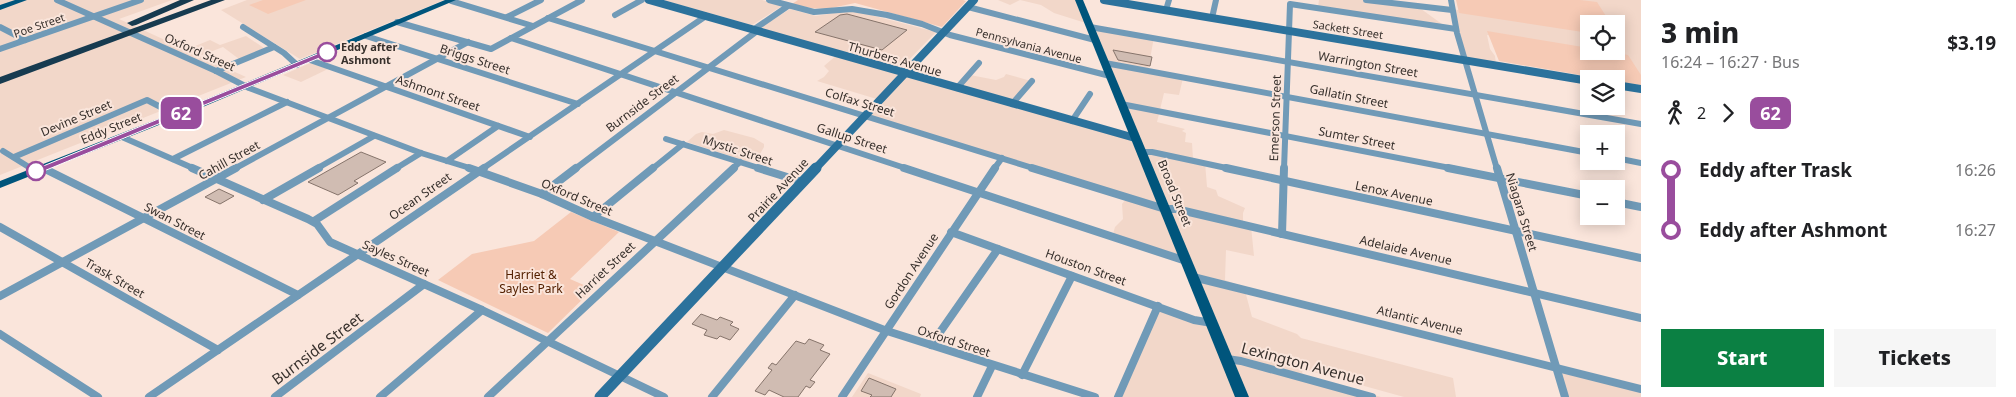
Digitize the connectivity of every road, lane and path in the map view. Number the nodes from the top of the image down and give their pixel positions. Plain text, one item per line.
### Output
1 (23, 0) edge
2 (57, 0) edge
3 (141, 0) edge
4 (189, 0) edge
5 (200, 0) edge
6 (220, 0) edge
7 (451, 0) edge
8 (541, 0) edge
9 (582, 0) edge
10 (642, 0) edge
11 (648, 0) edge
12 (769, 0) edge
13 (974, 0) edge
14 (1079, 0) edge
15 (1104, 0) edge
16 (1169, 0) edge
17 (1216, 0) edge
18 (1366, 0) edge
19 (1410, 0) edge
20 (1450, 0) edge
21 (1115, 1) edge
22 (788, 6) junction
23 (968, 7) junction
24 (1418, 7) junction
25 (0, 8) edge
26 (1166, 10) junction
27 (1452, 10) junction
28 (616, 15) dead end
29 (93, 16) junction
30 (706, 16) junction
31 (507, 17) junction
32 (548, 18) junction
33 (1212, 18) junction
34 (397, 22) junction
35 (533, 26) junction
36 (0, 27) edge
37 (244, 27) dead end
38 (1090, 27) junction
39 (125, 30) junction
40 (755, 30) junction
41 (1289, 31) junction
42 (1456, 31) junction
43 (943, 32) junction
44 (366, 36) junction
45 (511, 38) junction
46 (26, 40) junction
47 (1095, 40) junction
48 (468, 42) junction
49 (274, 47) junction
50 (0, 49) edge
51 (654, 51) junction
52 (438, 59) junction
53 (310, 60) junction
54 (1465, 60) junction
55 (1288, 62) junction
56 (979, 63) dead end
57 (1105, 63) junction
58 (297, 65) junction
59 (709, 68) junction
60 (216, 71) junction
61 (0, 73) edge
62 (905, 73) junction
63 (621, 74) junction
64 (1110, 76) junction
65 (1580, 79) edge
66 (1032, 81) dead end
67 (0, 82) edge
68 (246, 86) junction
69 (1625, 86) edge
70 (387, 87) junction
71 (957, 88) junction
72 (1641, 89) edge
73 (677, 92) junction
74 (1090, 94) dead end
75 (1475, 94) junction
76 (1287, 96) junction
77 (287, 102) junction
78 (578, 104) junction
79 (1012, 104) junction
80 (1121, 104) junction
81 (176, 115) junction
82 (865, 116) junction
83 (328, 118) junction
84 (1072, 121) junction
85 (1641, 124) edge
86 (498, 126) junction
87 (1487, 134) junction
88 (374, 136) junction
89 (1286, 136) junction
90 (122, 137) junction
91 (530, 137) junction
92 (1135, 138) junction
93 (666, 139) dead end
94 (683, 144) junction
95 (838, 145) junction
96 (3, 151) dead end
97 (1580, 151) edge
98 (1141, 152) junction
99 (422, 154) junction
100 (14, 157) junction
101 (1002, 158) junction
102 (1625, 159) edge
103 (173, 160) junction
104 (447, 161) junction
105 (740, 162) junction
106 (1641, 162) edge
107 (39, 170) junction
108 (479, 171) junction
109 (217, 179) junction
110 (1500, 179) junction
111 (1284, 181) junction
112 (803, 182) junction
113 (0, 185) edge
114 (980, 191) junction
115 (542, 194) junction
116 (1580, 194) edge
117 (263, 200) junction
118 (1625, 204) edge
119 (1641, 207) edge
120 (1165, 209) junction
121 (593, 217) junction
122 (144, 218) junction
123 (314, 221) junction
124 (0, 228) edge
125 (1516, 231) junction
126 (951, 232) junction
127 (1282, 234) junction
128 (655, 241) junction
129 (998, 249) junction
130 (357, 255) junction
131 (1641, 258) edge
132 (1186, 261) junction
133 (63, 262) junction
134 (723, 266) junction
135 (1072, 276) junction
136 (1193, 276) junction
137 (424, 284) junction
138 (1534, 293) junction
139 (298, 295) junction
140 (796, 295) junction
141 (0, 296) edge
142 (1158, 306) junction
143 (482, 310) junction
144 (1641, 318) edge
145 (1212, 323) junction
146 (887, 331) junction
147 (0, 334) edge
148 (547, 342) junction
149 (931, 345) junction
150 (218, 350) junction
151 (1228, 360) junction
152 (992, 366) junction
153 (1556, 367) junction
154 (1022, 375) junction
155 (619, 377) junction
156 (1641, 389) edge
157 (98, 397) edge
158 (149, 397) edge
159 (274, 397) edge
160 (380, 397) edge
161 (488, 397) edge
162 (600, 397) edge
163 (664, 397) edge
164 (712, 397) edge
165 (842, 397) edge
166 (977, 397) edge
167 (1095, 397) edge
168 (1118, 397) edge
169 (1242, 397) edge
170 (1372, 397) edge
171 (1565, 397) edge

1 - 25 main road
2 - 29 street, Oxford Street
3 - 29 street, Poe Street
4 - 39 highway
5 - 39 highway
6 - 39 highway
7 - 31 street
7 - 34 main road, Eddy Street
8 - 31 street
9 - 32 street
10 - 28 street
11 - 30 street, Thurbers Avenue
12 - 22 street
13 - 23 street, Prairie Avenue
14 - 38 main road, Broad Street
15 - 21 street, Sackett Street
16 - 26 street
17 - 33 street
18 - 24 street
19 - 24 street
20 - 27 street, Niagara Street
21 - 26 street, Sackett Street
22 - 40 street, Burnside Street
22 - 43 street, Pennsylvania Avenue
23 - 43 street, Prairie Avenue
23 - 47 street
24 - 27 street
26 - 33 street, Sackett Street
27 - 42 street, Niagara Street
29 - 46 street, Poe Street
29 - 60 street, Oxford Street
30 - 40 street, Thurbers Avenue
30 - 51 street, Ocean Street
31 - 35 street
32 - 35 street
32 - 51 street, Colfax Street
33 - 41 street, Sackett Street
34 - 44 main road, Eddy Street
34 - 48 street
35 - 45 street
36 - 46 street
37 - 49 street
38 - 47 main road, Broad Street
38 - 55 street, Warrington Street
39 - 61 highway
39 - 67 highway
40 - 59 street, Burnside Street
40 - 62 street, Thurbers Avenue
41 - 42 street, Emerson Street
41 - 54 street, Sackett Street
41 - 55 street, Emerson Street
42 - 54 street, Niagara Street
43 - 62 street, Prairie Avenue
43 - 64 street, Pennsylvania Avenue
44 - 52 street, Briggs Street
44 - 53 main road, Eddy Street
45 - 48 street
45 - 63 street, Gallup Street
46 - 50 street, Poe Street
47 - 57 main road, Broad Street
48 - 52 street, Cahill Street
49 - 58 street
49 - 60 street
51 - 59 street, Colfax Street
51 - 63 street, Ocean Street
52 - 70 street, Cahill Street
52 - 78 street, Briggs Street
53 - 58 main road, Eddy Street
53 - 70 street, Ashmont Street
54 - 65 street, Sackett Street
54 - 75 street, Niagara Street
55 - 75 street, Warrington Street
55 - 76 street, Emerson Street
56 - 71 street
57 - 64 main road, Broad Street
57 - 76 street, Gallatin Street
58 - 68 main road, Eddy Street
59 - 73 street, Burnside Street
59 - 82 street, Colfax Street
60 - 68 street, Oxford Street
62 - 71 street, Thurbers Avenue
62 - 82 street, Prairie Avenue
63 - 73 street, Gallup Street
63 - 78 street, Ocean Street
64 - 80 main road, Broad Street
66 - 79 street
68 - 77 street, Oxford Street
68 - 81 main road, Eddy Street
69 - 72 street
70 - 83 street, Cahill Street
70 - 86 street, Ashmont Street
71 - 79 street, Thurbers Avenue
73 - 95 street, Gallup Street
73 - 115 street, Burnside Street
74 - 84 street
75 - 85 street, Warrington Street
75 - 87 street, Niagara Street
76 - 87 street, Gallatin Street
76 - 89 street, Emerson Street
77 - 83 street, Oxford Street
77 - 103 street
78 - 91 street, Ocean Street
79 - 84 street, Thurbers Avenue
80 - 89 street, Sumter Street
80 - 92 main road, Broad Street
81 - 90 main road, Eddy Street
81 - 100 street, Devine Street
82 - 95 street, Prairie Avenue
82 - 101 street, Colfax Street
83 - 88 street, Oxford Street
83 - 109 street, Cahill Street
84 - 92 street, Thurbers Avenue
86 - 91 street, Ashmont Street
86 - 104 street
87 - 97 street, Gallatin Street
87 - 110 street, Niagara Street
88 - 99 street, Oxford Street
88 - 117 street
89 - 110 street, Sumter Street
89 - 111 street, Emerson Street
90 - 103 street
90 - 107 main road, Eddy Street
91 - 108 street, Ocean Street
92 - 98 main road, Broad Street
93 - 94 street, Mystic Street
94 - 105 street, Mystic Street
94 - 121 street
95 - 112 street, Prairie Avenue
95 - 114 street, Gallup Street
96 - 100 street, Swan Street
98 - 111 street, Lenox Avenue
98 - 120 main road, Broad Street
99 - 104 street, Oxford Street
99 - 123 street
100 - 107 street, Swan Street
101 - 114 street, Gordon Avenue
101 - 120 street, Colfax Street
102 - 106 street
103 - 109 street
104 - 108 street, Oxford Street
105 - 112 street, Mystic Street
105 - 128 street, Harriet Street
107 - 113 main road, Eddy Street
107 - 122 street, Swan Street
108 - 115 street, Oxford Street
108 - 130 street, Ocean Street
109 - 117 street
109 - 122 street, Cahill Street
110 - 116 street, Sumter Street
110 - 125 street, Niagara Street
111 - 125 street, Lenox Avenue
111 - 127 street, Emerson Street
112 - 134 street, Prairie Avenue
114 - 126 street, Gordon Avenue
114 - 132 street, Gallup Street
115 - 121 street, Oxford Street
117 - 123 street
118 - 119 street
120 - 127 street, Adelaide Avenue
120 - 132 main road, Broad Street
121 - 128 street, Oxford Street
122 - 133 street, Cahill Street
122 - 139 street, Swan Street
123 - 130 street, Sayles Street
124 - 133 street, Trask Street
125 - 131 street, Lenox Avenue
125 - 138 street, Niagara Street
126 - 129 street, Houston Street
126 - 146 street, Gordon Avenue
127 - 138 street, Adelaide Avenue
128 - 134 street, Oxford Street
128 - 148 street, Harriet Street
129 - 135 street, Houston Street
129 - 149 street
130 - 137 street, Sayles Street
130 - 139 street, Ocean Street
132 - 136 main road, Broad Street
133 - 141 street, Cahill Street
133 - 150 street, Trask Street
134 - 140 street, Oxford Street
134 - 155 street, Prairie Avenue
135 - 142 street, Houston Street
135 - 154 street
136 - 145 main road, Broad Street
136 - 153 street, Atlantic Avenue
137 - 143 street, Sayles Street
137 - 159 street, Burnside Street
138 - 144 street, Adelaide Avenue
138 - 153 street, Niagara Street
139 - 150 street, Ocean Street
140 - 146 street, Oxford Street
140 - 164 street
142 - 145 street, Houston Street
142 - 168 street
143 - 148 street, Sayles Street
143 - 160 street
145 - 151 main road, Broad Street
146 - 149 street, Oxford Street
146 - 165 street, Gordon Avenue
147 - 157 street
148 - 155 street, Sayles Street
148 - 161 street, Harriet Street
149 - 152 street, Oxford Street
150 - 158 street, Ocean Street
151 - 169 main road, Broad Street
151 - 170 street, Lexington Avenue
152 - 154 street, Oxford Street
152 - 166 street
153 - 156 street, Atlantic Avenue
153 - 171 street, Niagara Street
154 - 167 street, Oxford Street
155 - 162 street, Prairie Avenue
155 - 163 street, Sayles Street

